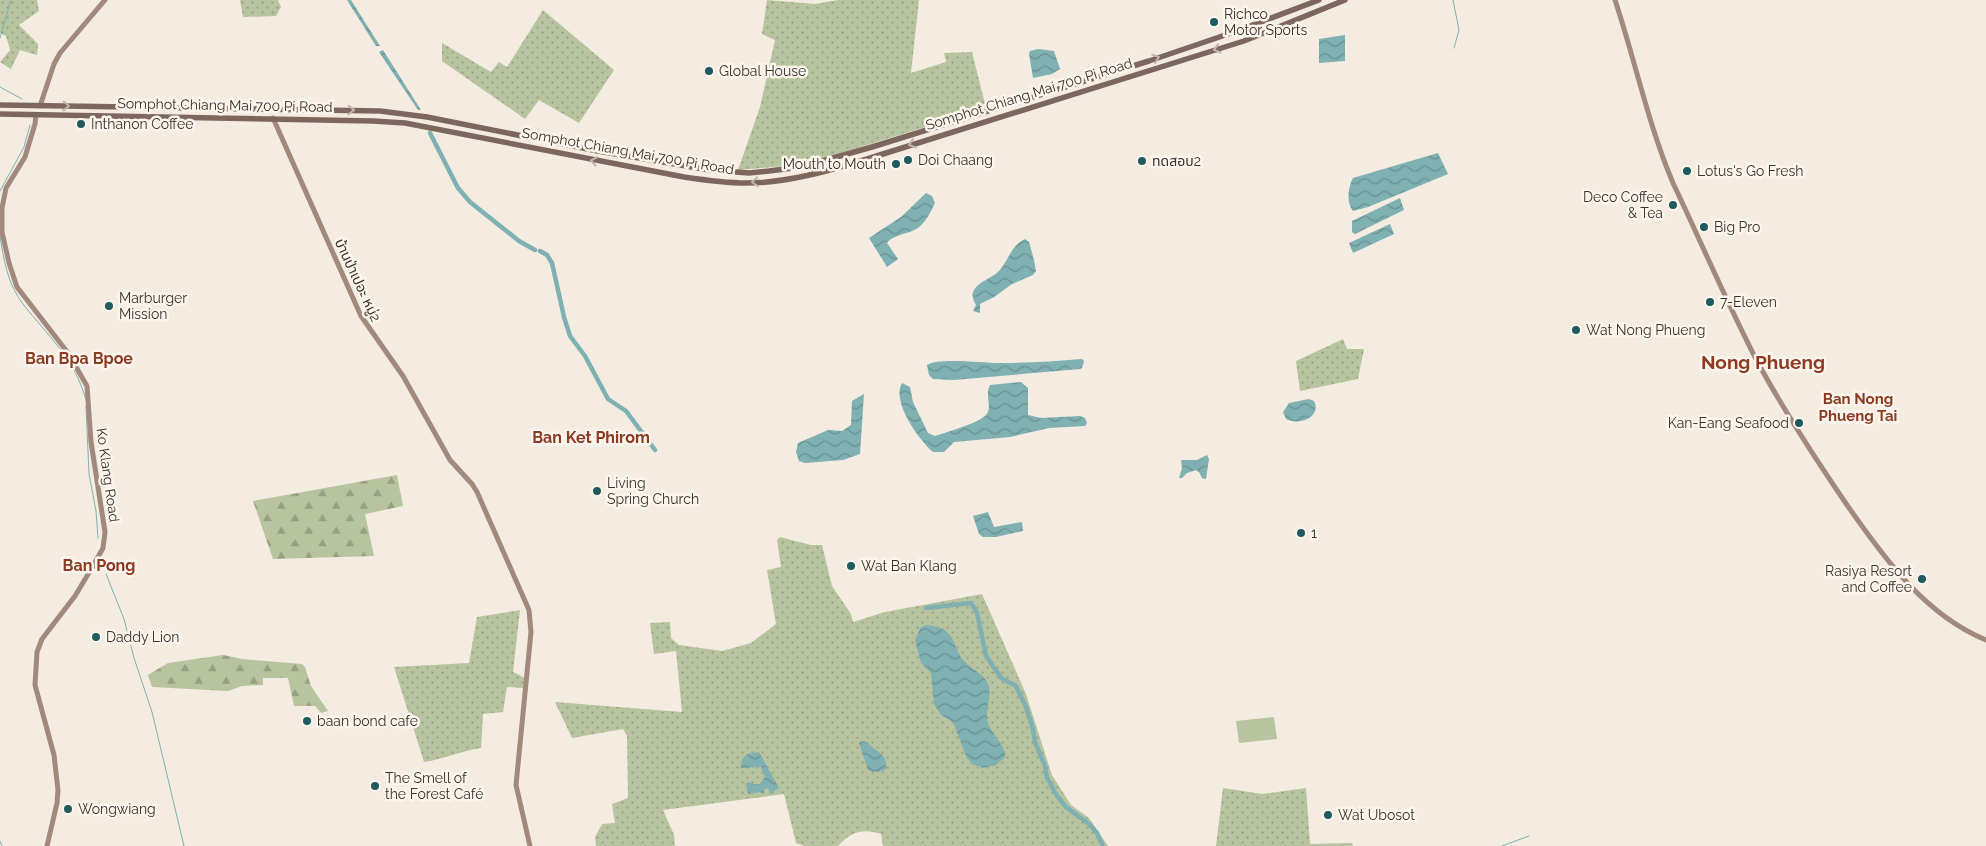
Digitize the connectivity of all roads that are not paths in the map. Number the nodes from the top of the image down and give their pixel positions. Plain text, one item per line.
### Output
1 (105, 0) edge
2 (1319, 0) edge
3 (1344, 0) edge
4 (1615, 0) edge
5 (0, 105) edge
6 (40, 106) junction
7 (0, 114) edge
8 (36, 115) junction
9 (273, 118) junction
10 (1986, 640) edge
11 (47, 846) edge
12 (530, 846) edge

1 - 6 street
6 -> 2 main road, Somphot Chiang Mai 700 Pi Road
3 -> 9 main road, Somphot Chiang Mai 700 Pi Road
4 - 10 street
5 - 6 main road, Somphot Chiang Mai 700 Pi Road
7 - 8 main road, Somphot Chiang Mai 700 Pi Road
8 - 9 main road, Somphot Chiang Mai 700 Pi Road
8 - 11 street, Ko Klang Road
9 - 12 street, บ้านป่าเปอะ หมู่2

